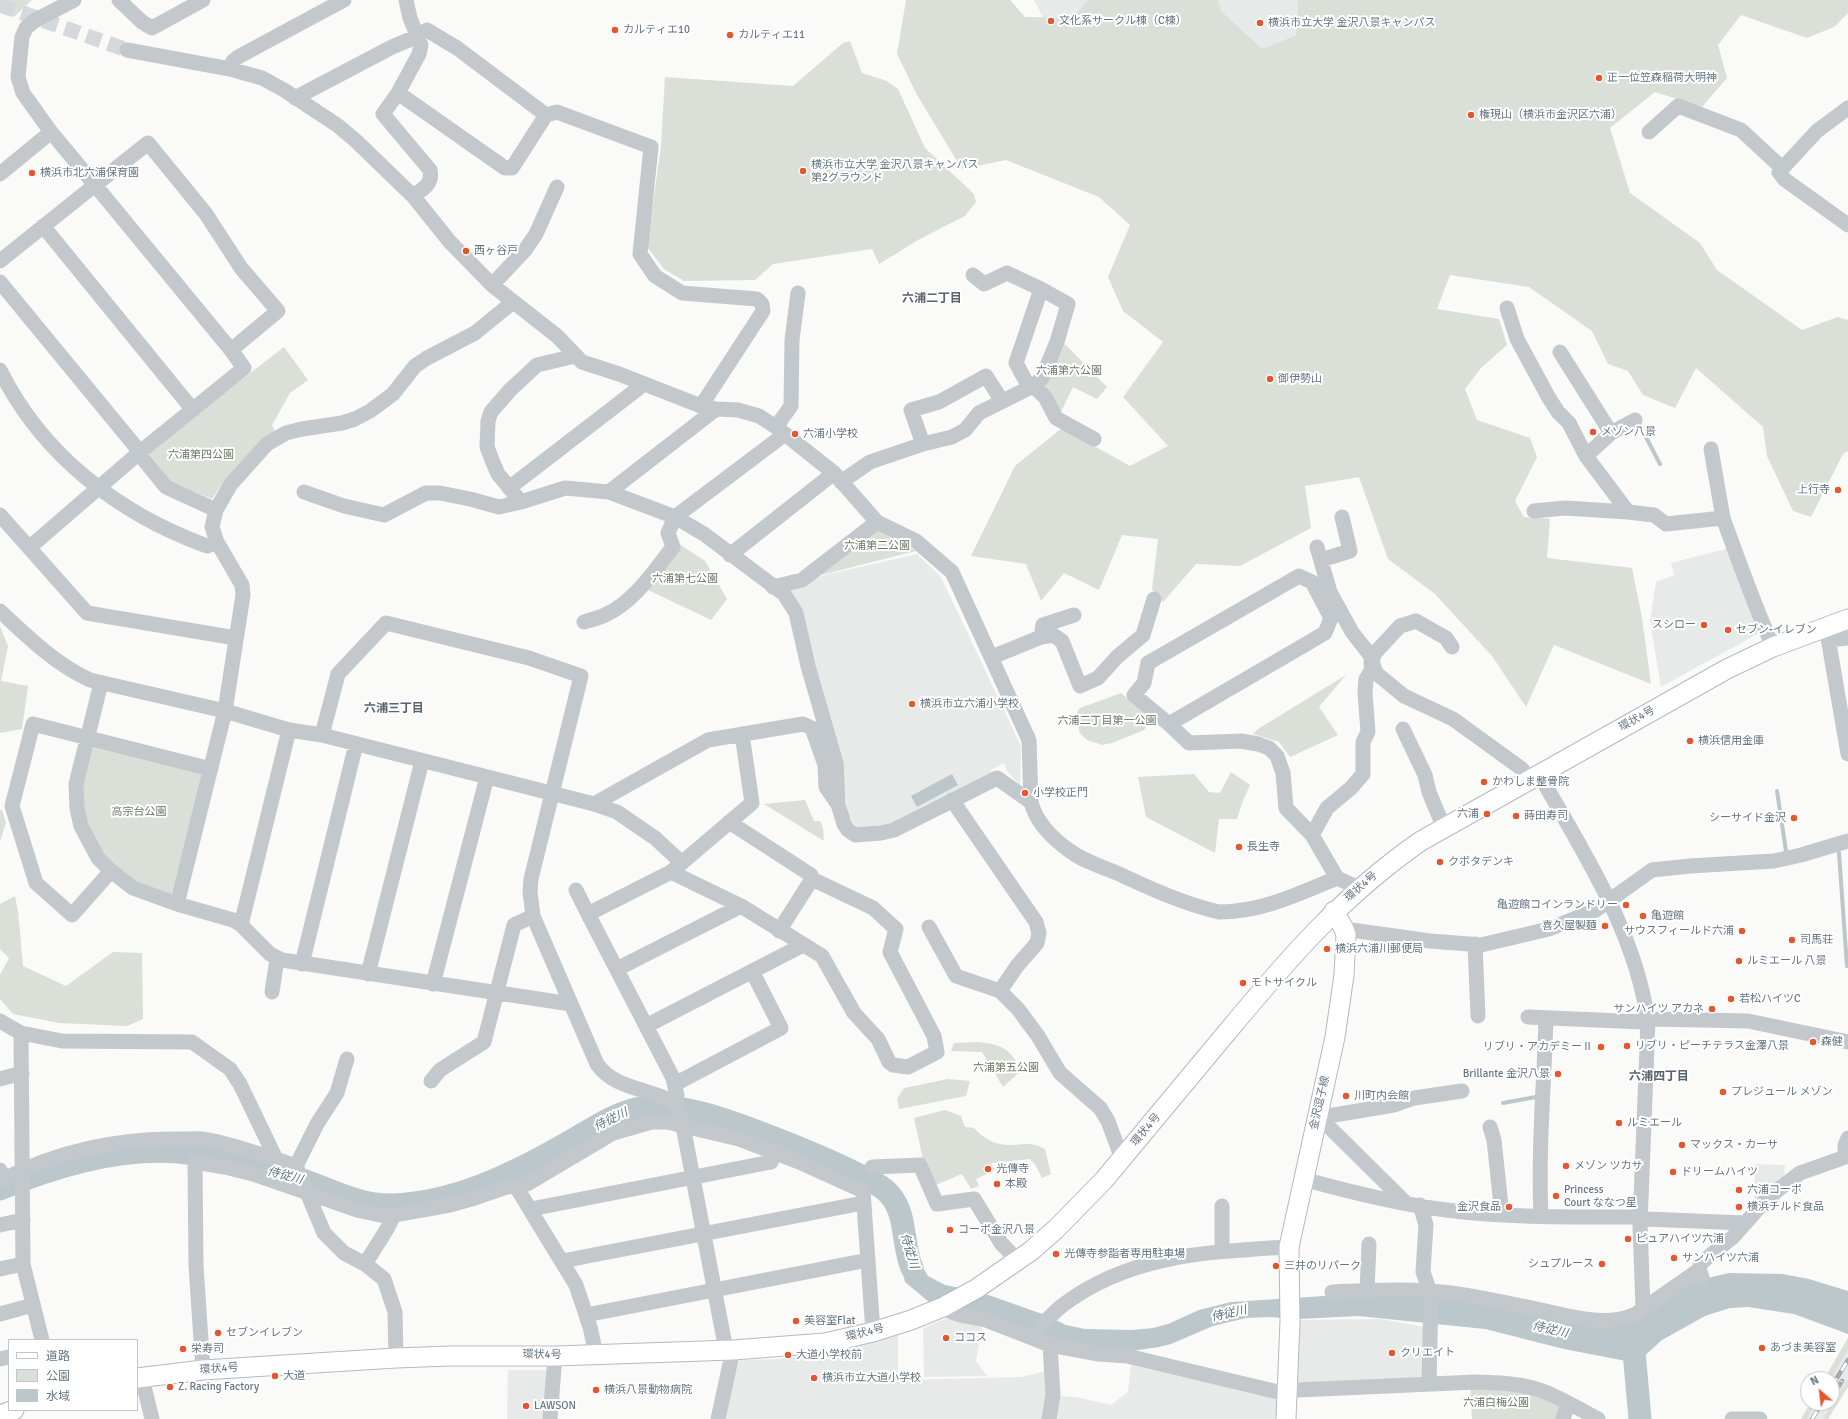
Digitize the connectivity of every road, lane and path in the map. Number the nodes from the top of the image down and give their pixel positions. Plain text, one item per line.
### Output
1 (74, 0) edge
2 (119, 0) edge
3 (203, 0) edge
4 (344, 0) edge
5 (406, 0) edge
6 (57, 4) edge
7 (418, 36) junction
8 (127, 50) tunnel mouth
9 (230, 69) junction
10 (398, 93) junction
11 (295, 98) junction
12 (1848, 108) edge
13 (546, 115) junction
14 (51, 132) junction
15 (1649, 132) dead end
16 (1782, 168) junction
17 (0, 174) edge
18 (95, 185) junction
19 (557, 187) dead end
20 (413, 196) junction
21 (1848, 225) edge
22 (43, 226) junction
23 (0, 261) edge
24 (972, 275) dead end
25 (0, 282) edge
26 (492, 285) junction
27 (1041, 289) junction
28 (798, 293) dead end
29 (512, 302) junction
30 (1507, 308) dead end
31 (231, 350) junction
32 (1560, 352) dead end
33 (575, 356) junction
34 (0, 370) edge
35 (644, 384) junction
36 (1031, 386) junction
37 (1002, 401) junction
38 (701, 406) junction
39 (716, 409) junction
40 (193, 410) junction
41 (1635, 420) dead end
42 (780, 430) junction
43 (1611, 433) junction
44 (1094, 439) dead end
45 (923, 444) junction
46 (1711, 449) dead end
47 (140, 452) junction
48 (1586, 456) junction
49 (838, 478) junction
50 (97, 488) junction
51 (509, 488) junction
52 (304, 492) dead end
53 (609, 492) junction
54 (521, 502) junction
55 (216, 510) junction
56 (1534, 511) dead end
57 (1628, 512) junction
58 (0, 515) edge
59 (675, 517) junction
60 (1342, 517) dead end
61 (1723, 518) junction
62 (877, 522) junction
63 (217, 542) junction
64 (30, 547) junction
65 (730, 555) junction
66 (773, 587) junction
67 (1154, 599) dead end
68 (0, 611) edge
69 (1074, 615) dead end
70 (1848, 619) edge
71 (584, 622) dead end
72 (1827, 633) junction
73 (1041, 637) junction
74 (236, 638) junction
75 (1848, 638) edge
76 (1452, 647) dead end
77 (1774, 647) junction
78 (992, 657) junction
79 (1371, 663) junction
80 (101, 683) junction
81 (225, 711) junction
82 (1170, 724) junction
83 (1403, 729) dead end
84 (289, 730) junction
85 (742, 734) junction
86 (322, 735) junction
87 (87, 739) junction
88 (356, 744) junction
89 (1848, 754) edge
90 (422, 761) junction
91 (210, 769) junction
92 (487, 777) junction
93 (1534, 777) junction
94 (552, 794) junction
95 (952, 800) junction
96 (1030, 802) junction
97 (594, 804) junction
98 (838, 804) junction
99 (729, 822) junction
100 (1444, 828) junction
101 (1312, 835) junction
102 (1848, 841) edge
103 (676, 867) junction
104 (111, 871) junction
105 (1337, 878) junction
106 (812, 879) junction
107 (1359, 888) junction
108 (576, 890) dead end
109 (1610, 901) junction
110 (177, 904) junction
111 (741, 906) junction
112 (1334, 911) junction
113 (588, 914) junction
114 (532, 916) junction
115 (241, 925) junction
116 (929, 927) dead end
117 (1344, 929) junction
118 (780, 931) junction
119 (1475, 944) junction
120 (803, 945) junction
121 (277, 959) junction
122 (302, 964) junction
123 (617, 970) junction
124 (752, 971) junction
125 (368, 974) junction
126 (433, 984) junction
127 (1000, 991) junction
128 (272, 992) dead end
129 (497, 993) junction
130 (570, 1004) junction
131 (1478, 1016) dead end
132 (1528, 1017) dead end
133 (1546, 1019) junction
134 (0, 1021) edge
135 (1648, 1021) junction
136 (646, 1026) junction
137 (21, 1033) junction
138 (1848, 1042) edge
139 (347, 1059) dead end
140 (22, 1073) junction
141 (0, 1079) edge
142 (431, 1081) dead end
143 (1462, 1091) dead end
144 (676, 1094) junction
145 (1317, 1115) junction
146 (682, 1122) junction
147 (1490, 1127) dead end
148 (1848, 1138) edge
149 (776, 1151) junction
150 (276, 1159) junction
151 (1122, 1159) junction
152 (1846, 1160) edge
153 (872, 1166) dead end
154 (23, 1169) junction
155 (297, 1169) junction
156 (0, 1172) edge
157 (693, 1177) junction
158 (1303, 1179) junction
159 (515, 1185) junction
160 (307, 1190) junction
161 (863, 1203) junction
162 (1413, 1204) junction
163 (1222, 1206) dead end
164 (531, 1209) junction
165 (22, 1215) junction
166 (394, 1215) junction
167 (1502, 1215) junction
168 (1540, 1216) junction
169 (1641, 1218) junction
170 (1745, 1223) junction
171 (0, 1225) edge
172 (704, 1234) junction
173 (1369, 1244) dead end
174 (1289, 1247) junction
175 (1222, 1251) junction
176 (868, 1260) junction
177 (562, 1261) junction
178 (1018, 1261) junction
179 (24, 1264) junction
180 (365, 1264) junction
181 (0, 1269) edge
182 (714, 1290) junction
183 (1367, 1291) junction
184 (1332, 1292) dead end
185 (1430, 1293) junction
186 (33, 1306) junction
187 (941, 1308) junction
188 (1643, 1308) junction
189 (0, 1314) edge
190 (586, 1315) junction
191 (873, 1332) junction
192 (1032, 1336) junction
193 (42, 1339) edge
194 (1050, 1345) junction
195 (729, 1350) junction
196 (596, 1354) junction
197 (555, 1356) junction
198 (396, 1358) junction
199 (203, 1370) junction
200 (140, 1378) edge
201 (1429, 1384) junction
202 (1288, 1391) junction
203 (1568, 1404) junction
204 (12, 1411) edge
205 (0, 1415) edge
206 (152, 1419) edge
207 (550, 1419) edge
208 (718, 1419) edge
209 (1049, 1419) edge
210 (1286, 1419) edge
211 (1563, 1419) edge
212 (1598, 1419) edge
213 (1732, 1419) edge
214 (1760, 1419) edge

1 - 6 street
2 - 3 street
4 - 9 street
5 - 7 street
6 - 14 street
7 - 10 street
7 - 11 street
7 - 13 street
8 - 9 street
9 - 11 street
10 - 13 street
10 - 20 street
11 - 20 street
12 - 16 street
13 - 38 street
14 - 17 street
14 - 18 street
15 - 16 street
16 - 21 street
18 - 22 street
18 - 31 street
18 - 31 street
19 - 26 street
20 - 26 street
22 - 23 street
22 - 40 street
24 - 27 street
25 - 47 street
26 - 29 street
27 - 36 street
27 - 36 street
28 - 42 street
29 - 33 street
29 - 55 street
30 - 48 street
31 - 40 street
32 - 43 street
33 - 35 street
33 - 51 street
34 - 50 street
35 - 38 street
35 - 51 street
36 - 37 street
36 - 44 street
37 - 45 street
37 - 45 street
38 - 39 street
39 - 42 street
39 - 53 street
40 - 47 street
41 - 43 street
42 - 49 street
42 - 59 street
43 - 48 street
45 - 49 street
46 - 61 street
47 - 50 street
47 - 55 street
48 - 57 street
49 - 62 street
49 - 65 street
50 - 63 street
50 - 64 street
51 - 54 street
52 - 54 street
53 - 54 street
53 - 59 street
55 - 63 street
56 - 57 street
57 - 61 street
58 - 64 street
59 - 65 street
59 - 71 street
60 - 79 street
61 - 77 street
62 - 66 street
62 - 78 street
63 - 74 street
64 - 74 street
65 - 66 street
66 - 98 street
67 - 73 street
68 - 80 street
69 - 73 street
70 - 72 main road, 環状4号
72 - 75 street
72 - 77 main road, 環状4号
72 - 89 street
73 - 78 street
74 - 81 street
76 - 79 street
77 - 93 main road, 環状4号
78 - 96 street
79 - 93 street
79 - 101 street
80 - 81 street
80 - 87 street
81 - 84 street
81 - 91 street
82 - 82 street
82 - 101 street
83 - 100 street
84 - 86 street
84 - 115 street
85 - 97 street
85 - 98 street
85 - 99 street
86 - 88 street
86 - 94 street
87 - 91 street
87 - 104 street
87 - 104 street
88 - 90 street
88 - 122 street
90 - 92 street
90 - 125 street
91 - 110 street
92 - 94 street
92 - 126 street
93 - 100 main road, 環状4号
93 - 109 street
94 - 97 street
94 - 114 street
95 - 96 street
95 - 98 street
95 - 127 street
96 - 105 street
97 - 103 street
99 - 103 street
99 - 106 street
100 - 107 main road, 環状4号
101 - 105 street
102 - 109 street
103 - 111 street
103 - 113 street
104 - 110 street
105 - 107 street
106 - 118 street
106 - 120 street
107 - 112 main road, 環状4号
108 - 113 street
109 - 119 street
109 - 135 street
110 - 115 street
111 - 118 street
111 - 123 street
112 - 117 main road, 金沢逗子線
112 - 151 main road, 環状4号
113 - 123 street
114 - 129 street
114 - 130 street
115 - 121 street
116 - 127 street
117 - 119 street
117 - 145 main road, 金沢逗子線
118 - 120 street
119 - 131 street
120 - 124 street
121 - 122 street
121 - 128 street
122 - 125 street
123 - 136 street
124 - 136 street
124 - 144 street
125 - 126 street
126 - 129 street
127 - 151 street
129 - 130 street
129 - 142 street
130 - 144 street
132 - 133 street
133 - 135 street
133 - 168 street
134 - 137 street
135 - 138 street
135 - 169 street
136 - 144 street
137 - 140 street
137 - 150 street
139 - 155 street
140 - 141 street
140 - 154 street
143 - 145 street
144 - 146 street
145 - 158 main road, 金沢逗子線
145 - 162 street
146 - 149 street
146 - 157 street
146 - 159 street
147 - 167 street
148 - 152 street
149 - 157 street
149 - 161 street
150 - 154 street
150 - 155 street
151 - 178 main road, 環状4号
152 - 170 street
153 - 178 street
154 - 156 street
154 - 165 street
155 - 160 street
157 - 164 street
157 - 172 street
158 - 162 street
158 - 174 main road, 金沢逗子線
159 - 164 street
159 - 166 street
160 - 166 street
160 - 180 street
160 - 199 street
161 - 172 street
161 - 176 street
162 - 167 street
162 - 185 street
163 - 175 street
164 - 177 street
165 - 171 street
165 - 179 street
166 - 180 street
167 - 168 street
168 - 169 street
169 - 170 street
169 - 188 street
170 - 188 street
172 - 177 street
172 - 182 street
173 - 183 street
174 - 175 street
174 - 202 main road, 金沢逗子線
175 - 192 street
176 - 182 street
176 - 191 street
177 - 190 street
178 - 187 main road, 環状4号
179 - 181 street
179 - 186 street
180 - 198 street
182 - 190 street
182 - 195 street
183 - 184 street
183 - 185 street
185 - 188 street
185 - 201 street
186 - 189 street
186 - 193 street
187 - 191 main road, 環状4号
187 - 192 street
190 - 196 street
191 - 195 main road, 環状4号
192 - 194 street
194 - 202 street
194 - 209 street
195 - 196 main road, 環状4号
195 - 208 street
196 - 197 main road, 環状4号
197 - 198 main road, 環状4号
197 - 207 street
198 - 199 main road, 環状4号
199 - 200 main road, 環状4号
200 - 206 street
201 - 202 street
201 - 203 street
202 - 210 main road
203 - 211 street
203 - 212 street
204 - 205 main road
213 - 214 street

